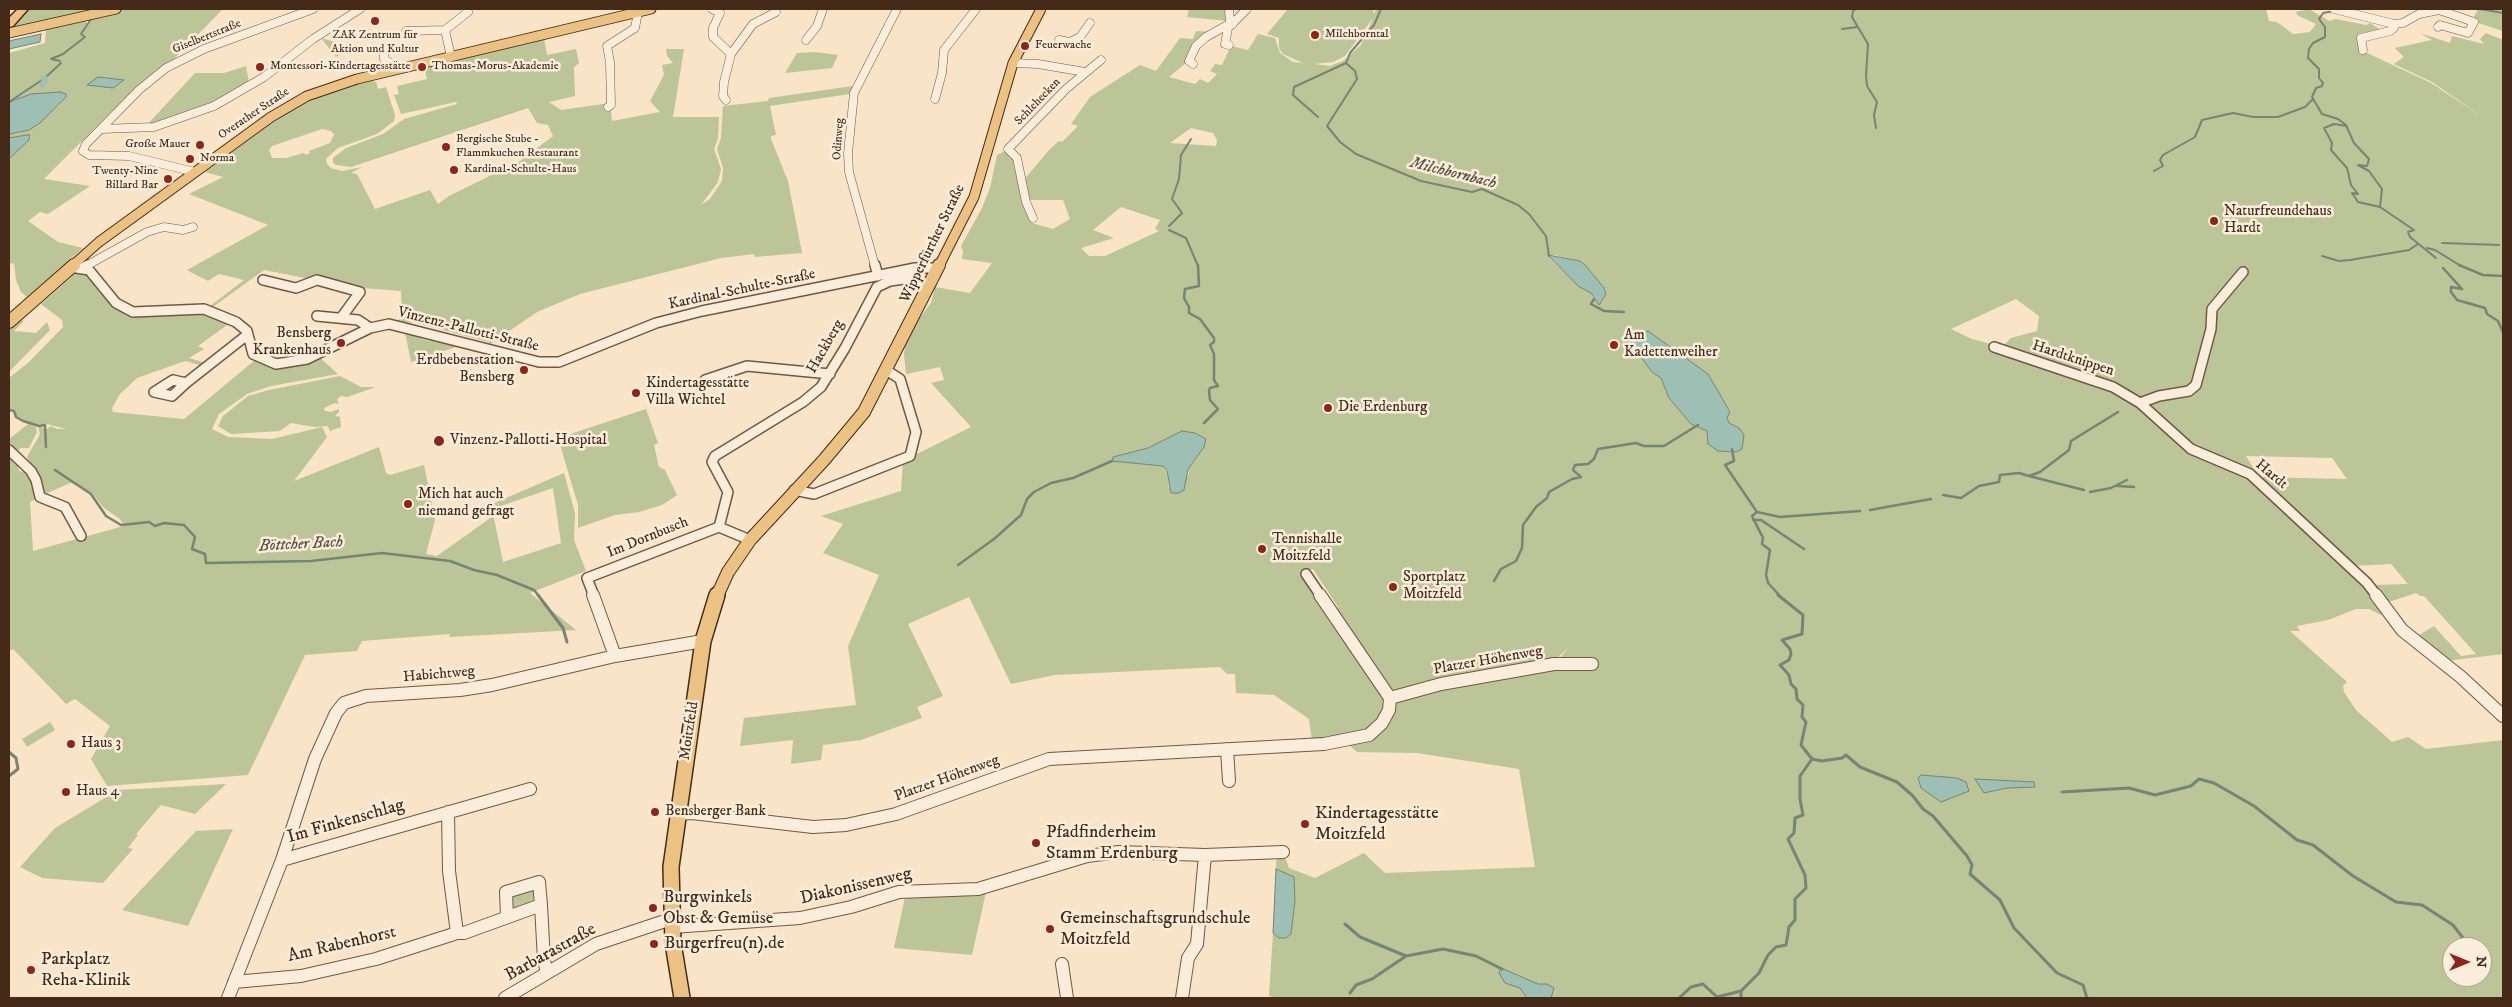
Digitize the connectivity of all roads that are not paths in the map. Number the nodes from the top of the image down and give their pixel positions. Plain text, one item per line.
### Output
1 (15, 9) edge
2 (24, 9) edge
3 (116, 9) edge
4 (313, 9) edge
5 (360, 9) edge
6 (466, 9) edge
7 (651, 9) edge
8 (716, 9) edge
9 (823, 9) edge
10 (899, 9) edge
11 (976, 9) edge
12 (1041, 9) edge
13 (1229, 9) edge
14 (1247, 9) edge
15 (2334, 9) edge
16 (2438, 9) edge
17 (626, 12) edge
18 (638, 12) junction
19 (776, 12) dead end
20 (9, 15) edge
21 (1090, 23) dead end
22 (1232, 23) junction
23 (9, 24) edge
24 (2394, 24) junction
25 (2438, 27) dead end
26 (406, 30) dead end
27 (445, 30) junction
28 (9, 33) edge
29 (806, 40) dead end
30 (1059, 40) dead end
31 (1229, 45) dead end
32 (390, 48) dead end
33 (2363, 50) dead end
34 (731, 54) junction
35 (451, 57) junction
36 (1101, 60) dead end
37 (1013, 63) junction
38 (1193, 64) dead end
39 (400, 69) junction
40 (1085, 72) junction
41 (935, 99) dead end
42 (726, 100) dead end
43 (608, 107) dead end
44 (101, 129) junction
45 (195, 172) junction
46 (1033, 218) dead end
47 (193, 227) dead end
48 (70, 267) junction
49 (82, 268) junction
50 (915, 268) junction
51 (937, 268) junction
52 (2243, 272) dead end
53 (878, 276) junction
54 (263, 280) dead end
55 (317, 316) dead end
56 (341, 318) junction
57 (9, 322) edge
58 (370, 328) junction
59 (247, 335) junction
60 (1994, 347) dead end
61 (559, 362) joint
62 (886, 370) junction
63 (830, 374) junction
64 (705, 380) dead end
65 (186, 383) dead end
66 (2140, 403) junction
67 (9, 450) edge
68 (794, 490) junction
69 (719, 527) junction
70 (81, 536) dead end
71 (750, 540) junction
72 (1306, 574) dead end
73 (703, 642) junction
74 (615, 656) junction
75 (1592, 664) dead end
76 (1390, 698) junction
77 (2503, 716) edge
78 (1227, 750) junction
79 (1229, 781) dead end
80 (530, 789) dead end
81 (448, 812) junction
82 (677, 814) junction
83 (1283, 852) dead end
84 (1205, 855) junction
85 (282, 860) junction
86 (541, 905) junction
87 (507, 917) junction
88 (672, 923) junction
89 (460, 933) junction
90 (1062, 964) dead end
91 (548, 972) junction
92 (234, 982) junction
93 (228, 998) edge
94 (505, 998) edge
95 (682, 998) edge
96 (1067, 998) edge
97 (1182, 998) edge

1 - 20 highway
2 - 23 highway
3 - 28 main road
4 - 44 street, Giselbertstraße
5 - 44 street
6 - 27 street
7 - 18 main road, Overather Straße
8 - 34 street
9 - 29 street
10 - 53 street, Odinweg
11 - 41 street
12 - 37 main road, Wipperfürther Straße
13 - 22 street
14 - 22 street
15 - 24 street
16 - 24 street
16 - 25 street
17 - 18 main road, Overather Straße
17 - 35 main road, Overather Straße
18 - 43 street
19 - 34 street
21 - 30 street
22 - 31 street
22 - 38 street
24 - 33 street
26 - 27 street
27 - 35 street
32 - 39 street
34 - 42 street
35 - 39 main road, Overather Straße
36 - 40 street, Schlehecken
37 - 40 street, Schlehecken
37 - 51 main road, Wipperfürther Straße
39 - 45 main road, Overather Straße
40 - 46 street, Schlehecken
44 - 45 street, Giselbertstraße
45 - 48 main road, Overather Straße
47 - 49 street
48 - 49 street
48 - 57 main road, Overather Straße
49 - 59 street, Vinzenz-Pallotti-Straße
50 - 51 street, Kardinal-Schulte-Straße
50 - 53 street, Kardinal-Schulte-Straße
50 - 63 street, Hackberg
51 - 62 main road, Wipperfürther Straße
52 - 66 street
53 - 61 street, Kardinal-Schulte-Straße
54 - 56 street
55 - 56 street, Vinzenz-Pallotti-Straße
56 - 58 street, Vinzenz-Pallotti-Straße
58 - 59 street, Vinzenz-Pallotti-Straße
58 - 61 street, Vinzenz-Pallotti-Straße
59 - 65 street
60 - 66 street, Hardtknippen
62 - 68 main road, Moitzfeld
62 - 68 street
63 - 64 street
63 - 69 street, Hackberg
66 - 77 street, Hardt
67 - 70 street
68 - 71 main road, Moitzfeld
69 - 71 street
69 - 74 street, Im Dornbusch
71 - 73 main road, Moitzfeld
72 - 76 street
73 - 74 street, Habichtweg
73 - 82 main road, Moitzfeld
74 - 85 street, Habichtweg
75 - 76 street, Platzer Höhenweg
76 - 78 street, Platzer Höhenweg
78 - 79 street
78 - 82 street, Platzer Höhenweg
80 - 81 street, Im Finkenschlag
81 - 85 street, Im Finkenschlag
81 - 89 street
82 - 88 main road, Moitzfeld
83 - 84 street, Diakonissenweg
84 - 88 street, Diakonissenweg
84 - 97 street
85 - 92 street, Im Finkenschlag
86 - 87 street, Am Rabenhorst
86 - 87 street
86 - 91 street
87 - 89 street, Am Rabenhorst
88 - 91 street, Barbarastraße
88 - 95 main road, Moitzfeld
89 - 92 street, Am Rabenhorst
90 - 96 street
91 - 94 street, Barbarastraße
92 - 93 street, Im Finkenschlag

